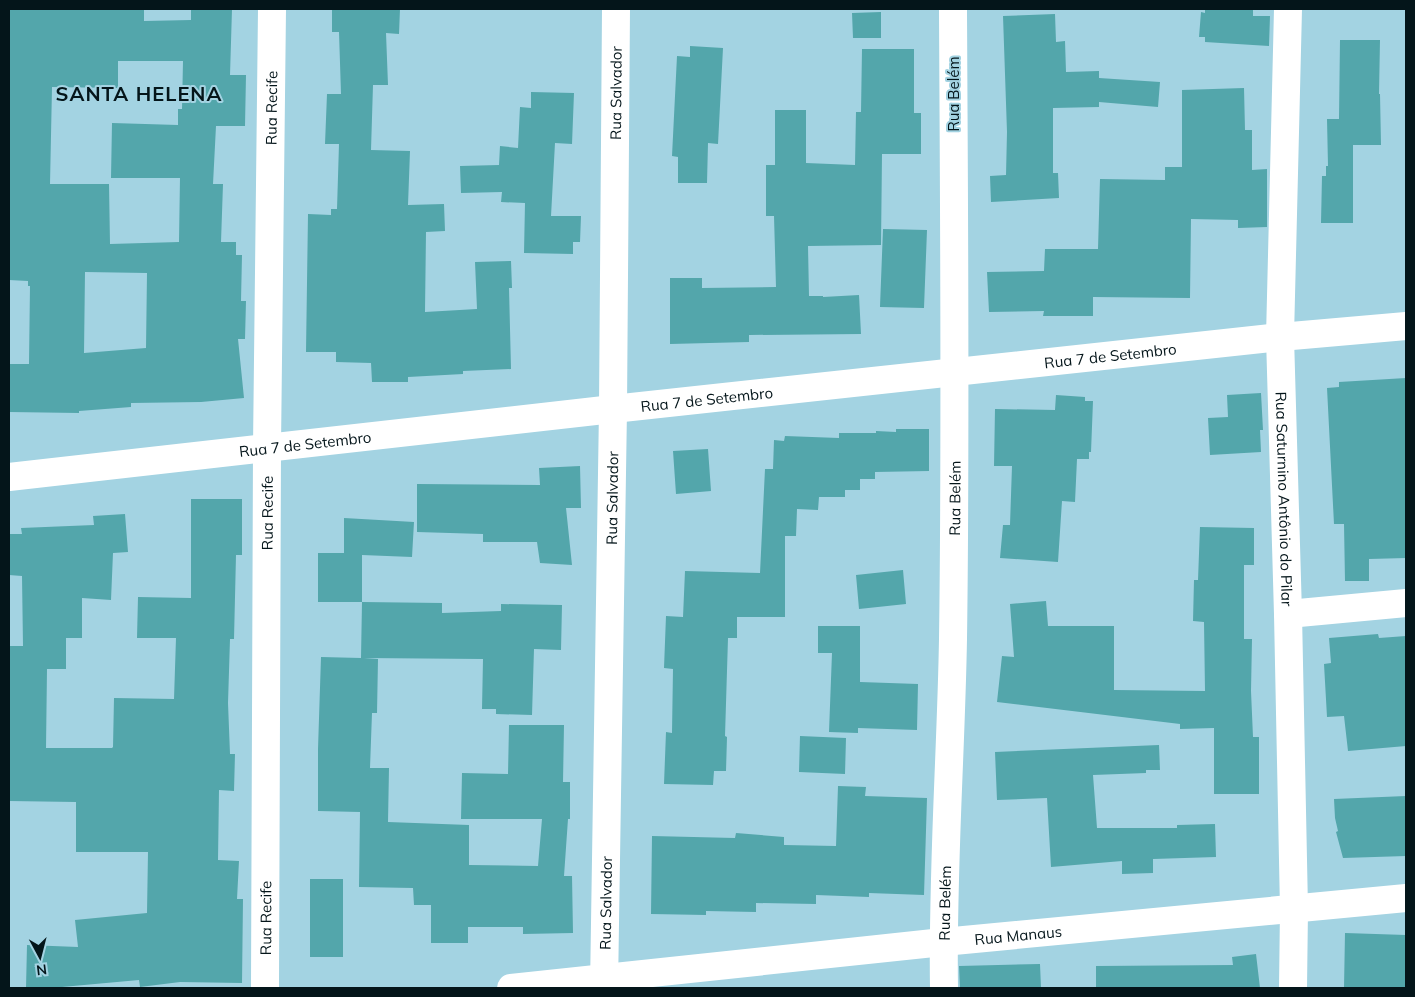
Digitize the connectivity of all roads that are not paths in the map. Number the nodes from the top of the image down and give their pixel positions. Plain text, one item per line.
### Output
1 (272, 9) edge
2 (616, 9) edge
3 (953, 9) edge
4 (1288, 9) edge
5 (1406, 326) edge
6 (1280, 336) junction
7 (954, 372) junction
8 (613, 409) junction
9 (267, 447) junction
10 (9, 477) edge
11 (1406, 603) edge
12 (1288, 614) junction
13 (1406, 898) edge
14 (1294, 909) junction
15 (943, 942) junction
16 (604, 983) edge
17 (265, 988) edge
18 (511, 988) edge
19 (944, 988) edge
20 (1293, 988) edge

1 - 9 street, Rua Recife
2 - 8 street, Rua Salvador
3 - 7 street, Rua Belém
4 - 6 street, Rua Saturnino Antônio do Pilar
5 - 6 street, Rua 7 de Setembro
6 - 7 street, Rua 7 de Setembro
6 - 12 street, Rua Saturnino Antônio do Pilar
7 - 8 street, Rua 7 de Setembro
7 - 15 street, Rua Belém
8 - 9 street, Rua 7 de Setembro
8 - 16 street, Rua Salvador
9 - 10 street, Rua 7 de Setembro
9 - 17 street, Rua Recife
11 - 12 street
12 - 14 street, Rua Saturnino Antônio do Pilar
13 - 14 street, Rua Manaus
14 - 15 street, Rua Manaus
14 - 20 street, Rua Saturnino Antônio do Pilar
15 - 16 street, Rua Manaus
15 - 19 street, Rua Belém
16 - 18 street, Rua Manaus

